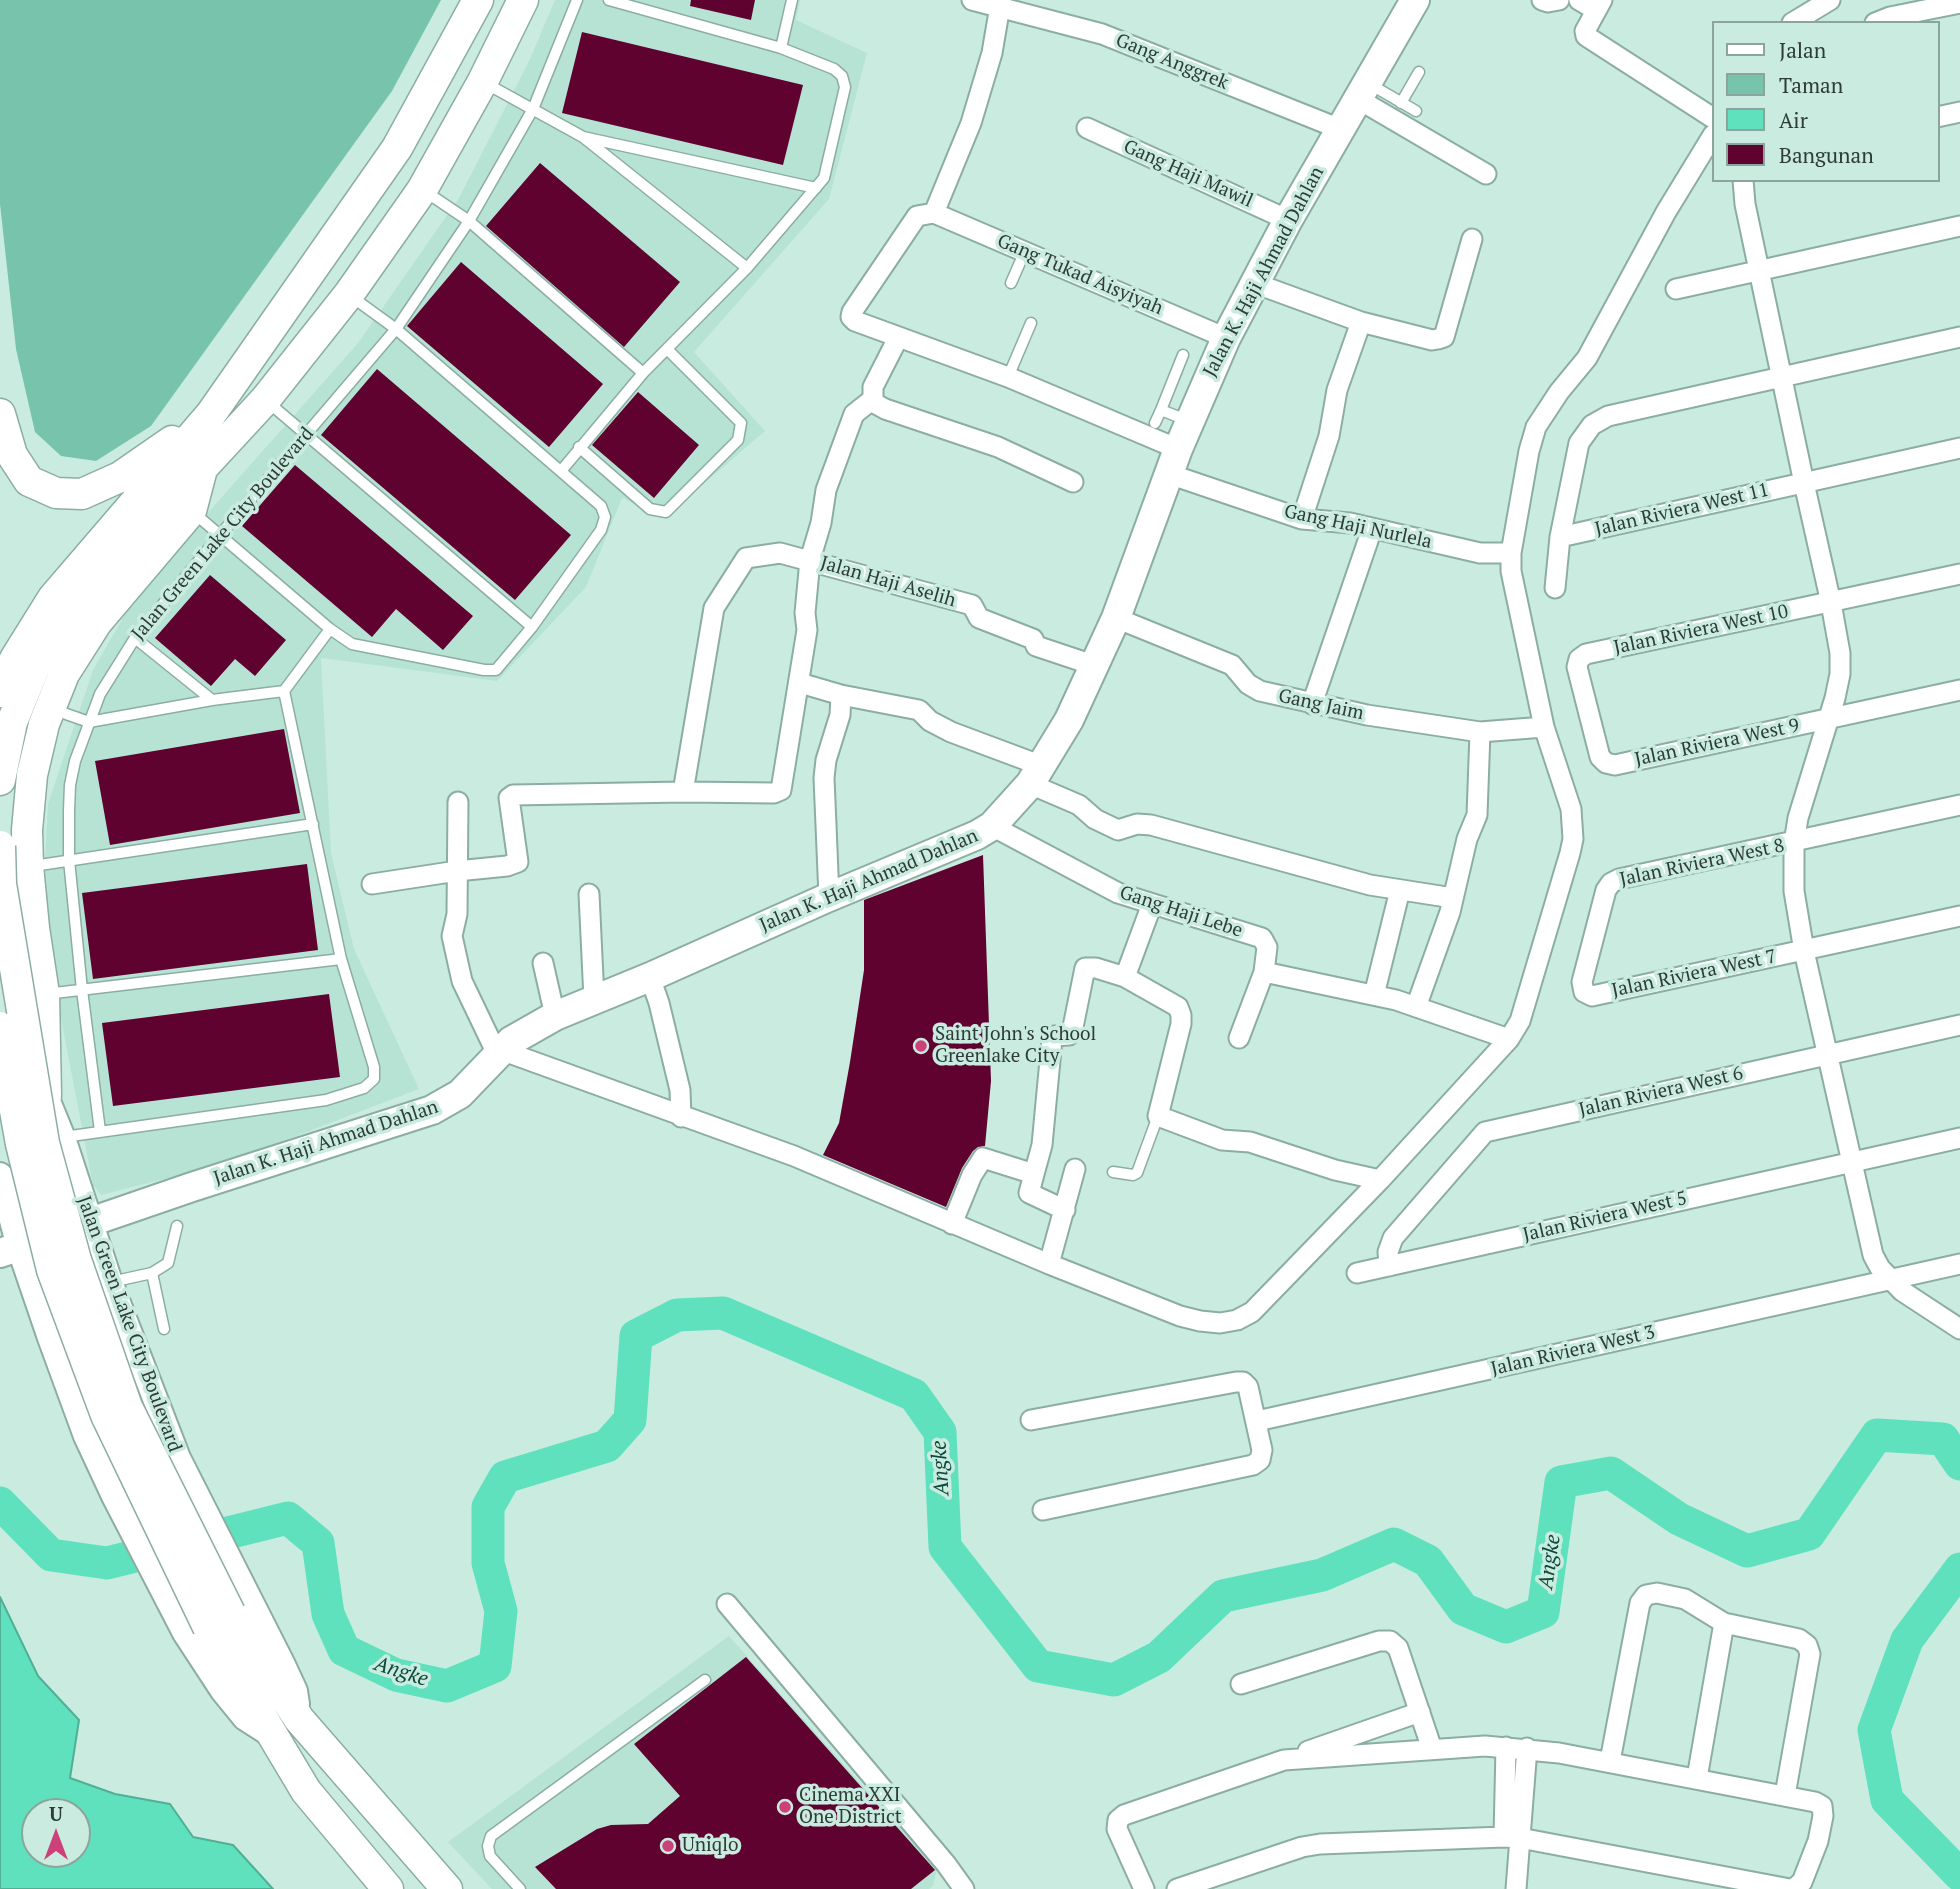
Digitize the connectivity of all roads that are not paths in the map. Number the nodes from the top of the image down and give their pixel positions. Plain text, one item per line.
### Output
1 (478, 0) edge
2 (523, 0) edge
3 (577, 0) edge
4 (609, 0) edge
5 (792, 0) edge
6 (972, 0) edge
7 (1415, 0) edge
8 (1542, 0) edge
9 (1559, 0) edge
10 (1830, 0) edge
11 (1001, 3) edge
12 (1592, 3) edge
13 (1960, 3) edge
14 (1795, 21) edge
15 (1880, 21) edge
16 (781, 48) junction
17 (1419, 72) dead end
18 (483, 81) junction
19 (1363, 91) junction
20 (1401, 103) junction
21 (533, 109) junction
22 (1416, 111) dead end
23 (1960, 112) edge
24 (1712, 117) edge
25 (1939, 117) edge
26 (1087, 128) dead end
27 (1340, 129) junction
28 (583, 137) junction
29 (1712, 137) edge
30 (1486, 174) dead end
31 (1743, 182) edge
32 (816, 188) junction
33 (422, 190) junction
34 (934, 213) junction
35 (1288, 220) junction
36 (469, 221) junction
37 (1960, 226) edge
38 (1472, 239) dead end
39 (1024, 251) junction
40 (747, 268) junction
41 (1760, 271) junction
42 (1011, 283) dead end
43 (1254, 283) junction
44 (1676, 289) dead end
45 (349, 294) junction
46 (1361, 322) junction
47 (1031, 323) dead end
48 (396, 330) junction
49 (1960, 337) edge
50 (898, 338) junction
51 (1226, 338) junction
52 (667, 349) junction
53 (1183, 355) dead end
54 (643, 373) junction
55 (1782, 376) junction
56 (1008, 377) junction
57 (873, 399) junction
58 (265, 400) junction
59 (1161, 410) junction
60 (0, 414) edge
61 (211, 414) junction
62 (1189, 421) junction
63 (1155, 423) dead end
64 (306, 434) junction
65 (579, 447) junction
66 (1960, 448) edge
67 (1173, 462) junction
68 (202, 469) junction
69 (561, 471) junction
70 (1073, 481) dead end
71 (1804, 483) junction
72 (191, 511) junction
73 (1302, 519) junction
74 (1372, 529) junction
75 (221, 534) junction
76 (1560, 537) junction
77 (1511, 553) junction
78 (810, 561) junction
79 (1960, 574) edge
80 (1555, 588) dead end
81 (1832, 603) junction
82 (61, 605) junction
83 (1116, 618) junction
84 (532, 627) junction
85 (330, 629) junction
86 (135, 638) junction
87 (1096, 666) junction
88 (800, 683) junction
89 (1960, 690) edge
90 (284, 691) junction
91 (0, 692) edge
92 (841, 695) junction
93 (212, 699) junction
94 (1312, 704) junction
95 (48, 708) junction
96 (1829, 719) junction
97 (89, 722) junction
98 (1545, 727) junction
99 (1480, 732) junction
100 (1606, 763) joint
101 (1036, 775) junction
102 (0, 780) edge
103 (683, 792) junction
104 (458, 802) dead end
105 (1960, 805) edge
106 (313, 824) junction
107 (992, 826) junction
108 (1794, 843) junction
109 (0, 846) edge
110 (69, 860) junction
111 (28, 866) junction
112 (457, 871) junction
113 (372, 884) dead end
114 (1400, 890) junction
115 (589, 894) dead end
116 (829, 897) junction
117 (1452, 898) junction
118 (1152, 904) junction
119 (1960, 916) edge
120 (1804, 950) junction
121 (0, 958) edge
122 (341, 958) junction
123 (542, 963) dead end
124 (1264, 972) junction
125 (650, 977) junction
126 (1125, 977) junction
127 (82, 990) junction
128 (1584, 992) joint
129 (44, 994) junction
130 (1374, 995) junction
131 (594, 999) junction
132 (1416, 1007) junction
133 (555, 1016) junction
134 (1960, 1025) edge
135 (0, 1027) edge
136 (1239, 1038) dead end
137 (1509, 1039) junction
138 (1828, 1054) junction
139 (495, 1057) junction
140 (46, 1096) junction
141 (1157, 1116) junction
142 (681, 1117) junction
143 (100, 1130) junction
144 (63, 1138) junction
145 (1960, 1138) edge
146 (1853, 1162) junction
147 (1075, 1169) dead end
148 (1113, 1172) dead end
149 (1034, 1174) junction
150 (0, 1175) edge
151 (1380, 1180) junction
152 (1065, 1209) junction
153 (90, 1221) junction
154 (952, 1224) junction
155 (177, 1226) dead end
156 (9, 1250) edge
157 (1049, 1264) junction
158 (1960, 1264) edge
159 (1389, 1266) junction
160 (152, 1273) junction
161 (1357, 1273) dead end
162 (107, 1274) junction
163 (1890, 1280) junction
164 (33, 1289) junction
165 (164, 1329) dead end
166 (1960, 1329) edge
167 (1031, 1420) dead end
168 (1257, 1421) junction
169 (1043, 1510) dead end
170 (727, 1604) dead end
171 (218, 1619) junction
172 (1724, 1623) junction
173 (705, 1680) dead end
174 (1241, 1684) dead end
175 (1420, 1712) junction
176 (1506, 1747) junction
177 (1527, 1748) junction
178 (1433, 1749) junction
179 (1284, 1760) junction
180 (1610, 1761) junction
181 (1697, 1778) junction
182 (1785, 1795) junction
183 (1512, 1837) junction
184 (388, 1889) edge
185 (447, 1889) edge
186 (520, 1889) edge
187 (964, 1889) edge
188 (1144, 1889) edge
189 (1177, 1889) edge
190 (1516, 1889) edge
191 (1792, 1889) edge

1 - 61 main road
2 - 18 main road
3 - 21 lane, Jalan Green Lake City Boulevard
4 - 16 lane
5 - 16 lane
6 - 11 street, Gang Anggrek
7 - 19 main road, Jalan K. Haji Ahmad Dahlan
8 - 9 street
10 - 14 street
11 - 27 street, Gang Anggrek
11 - 34 street
12 - 24 street
13 - 15 street
16 - 32 lane
17 - 20 lane
18 - 21 lane
18 - 33 main road
19 - 20 lane
19 - 27 main road, Jalan K. Haji Ahmad Dahlan
19 - 30 street
20 - 22 lane
21 - 28 lane
21 - 36 lane, Jalan Green Lake City Boulevard
23 - 25 street
26 - 35 street, Gang Haji Mawil
27 - 35 main road, Jalan K. Haji Ahmad Dahlan
28 - 32 lane
28 - 40 lane
29 - 77 street
31 - 41 street
32 - 40 lane
33 - 36 lane
33 - 45 main road
34 - 39 street, Gang Tukad Aisyiyah
34 - 50 street, Gang Haji Nurlela
35 - 43 main road, Jalan K. Haji Ahmad Dahlan
36 - 48 lane, Jalan Green Lake City Boulevard
36 - 54 lane
37 - 41 street
38 - 46 street
39 - 42 lane
39 - 51 street, Gang Tukad Aisyiyah
40 - 52 lane
41 - 44 street
41 - 55 street
43 - 46 street
43 - 51 main road, Jalan K. Haji Ahmad Dahlan
45 - 48 lane
45 - 58 main road
46 - 73 street
47 - 56 lane
48 - 64 lane, Jalan Green Lake City Boulevard
48 - 69 lane
49 - 55 street
50 - 56 street, Gang Haji Nurlela
50 - 57 street
51 - 62 main road, Jalan K. Haji Ahmad Dahlan
52 - 54 lane
52 - 65 lane
53 - 59 lane
54 - 65 lane
55 - 71 street
55 - 76 street
56 - 67 street, Gang Haji Nurlela
57 - 70 street
57 - 78 street
58 - 64 lane
58 - 68 main road
59 - 62 lane
59 - 63 lane
60 - 61 main road
61 - 82 main road
62 - 67 main road, Jalan K. Haji Ahmad Dahlan
64 - 75 lane, Jalan Green Lake City Boulevard
64 - 84 lane
65 - 69 lane
66 - 71 street, Jalan Riviera West 11
67 - 73 street, Gang Haji Nurlela
67 - 83 main road, Jalan K. Haji Ahmad Dahlan
68 - 72 main road
68 - 82 main road
69 - 84 lane
71 - 76 street, Jalan Riviera West 11
71 - 81 street
72 - 75 lane
72 - 95 main road
73 - 74 street, Gang Haji Nurlela
74 - 77 street, Gang Haji Nurlela
74 - 94 street
75 - 85 lane
75 - 86 lane, Jalan Green Lake City Boulevard
76 - 80 street
77 - 98 street
78 - 87 street, Jalan Haji Aselih
78 - 88 street
78 - 103 street, Jalan Haji Aselih
79 - 81 street, Jalan Riviera West 10
81 - 96 street
81 - 100 street, Jalan Riviera West 10
82 - 91 main road
82 - 102 main road
83 - 87 main road, Jalan K. Haji Ahmad Dahlan
83 - 94 street, Gang Jaim
84 - 85 lane
85 - 90 lane
86 - 93 lane
86 - 97 lane, Jalan Green Lake City Boulevard
87 - 101 main road, Jalan K. Haji Ahmad Dahlan
88 - 92 street
88 - 103 street
89 - 96 street, Jalan Riviera West 9
90 - 93 lane
90 - 106 lane
92 - 101 street
92 - 116 street
93 - 97 lane
94 - 99 street, Gang Jaim
95 - 97 lane
95 - 111 main road
96 - 100 street, Jalan Riviera West 9
96 - 108 street
97 - 110 lane, Jalan Green Lake City Boulevard
98 - 99 street, Gang Jaim
98 - 137 street
99 - 117 street
101 - 107 main road, Jalan K. Haji Ahmad Dahlan
101 - 114 street
103 - 112 street
104 - 112 street
105 - 108 street, Jalan Riviera West 8
106 - 110 lane
106 - 122 lane
107 - 116 main road, Jalan K. Haji Ahmad Dahlan
107 - 118 street, Gang Haji Lebe
108 - 120 street
108 - 128 street, Jalan Riviera West 8
109 - 171 main road, bridge
110 - 111 lane
110 - 127 lane, Jalan Green Lake City Boulevard
111 - 129 main road
112 - 113 street
112 - 139 street
114 - 117 street
114 - 130 street
115 - 131 street
116 - 125 main road, Jalan K. Haji Ahmad Dahlan
117 - 132 street
118 - 124 street, Gang Haji Lebe
118 - 126 street
119 - 120 street, Jalan Riviera West 7
120 - 128 street, Jalan Riviera West 7
120 - 138 street
121 - 140 street, Jalan Green Lake City Boulevard
122 - 127 lane
122 - 143 lane
123 - 133 street
124 - 130 street
124 - 136 street
125 - 131 main road, Jalan K. Haji Ahmad Dahlan
125 - 142 street
126 - 141 street
126 - 149 street
127 - 129 lane
127 - 143 lane, Jalan Green Lake City Boulevard
129 - 140 main road
130 - 132 street
131 - 133 main road, Jalan K. Haji Ahmad Dahlan
132 - 137 street
133 - 139 main road, Jalan K. Haji Ahmad Dahlan
134 - 138 street, Jalan Riviera West 6
135 - 171 main road, bridge
137 - 151 street
138 - 146 street
138 - 159 street, Jalan Riviera West 6
139 - 142 street
139 - 153 main road, Jalan K. Haji Ahmad Dahlan
140 - 144 street, Jalan Green Lake City Boulevard
141 - 148 lane
141 - 151 street
142 - 154 street
143 - 144 lane
144 - 153 street, Jalan Green Lake City Boulevard
145 - 146 street, Jalan Riviera West 5
146 - 159 street, Jalan Riviera West 5
146 - 163 street
147 - 152 street
149 - 152 street
149 - 154 street
150 - 156 street
151 - 157 street
152 - 157 street
153 - 156 main road, Jalan K. Haji Ahmad Dahlan
153 - 162 street, Jalan Green Lake City Boulevard
154 - 157 street
155 - 160 lane
156 - 164 street
158 - 163 street, Jalan Riviera West 3
159 - 161 street, Jalan Riviera West 5
160 - 162 lane
160 - 165 lane
162 - 164 street
162 - 171 street, Jalan Green Lake City Boulevard
163 - 166 street
163 - 168 street, Jalan Riviera West 3
164 - 171 street
167 - 168 street
168 - 169 street
170 - 187 street
171 - 184 main road
171 - 185 main road
172 - 180 street
172 - 181 street
172 - 182 street
173 - 186 lane
174 - 175 street
175 - 178 street
175 - 179 street
176 - 177 street
176 - 178 street
176 - 183 street
177 - 180 street
177 - 183 street
178 - 179 street
179 - 188 street
180 - 181 street
181 - 182 street
182 - 191 street
183 - 189 street
183 - 190 street
183 - 191 street

